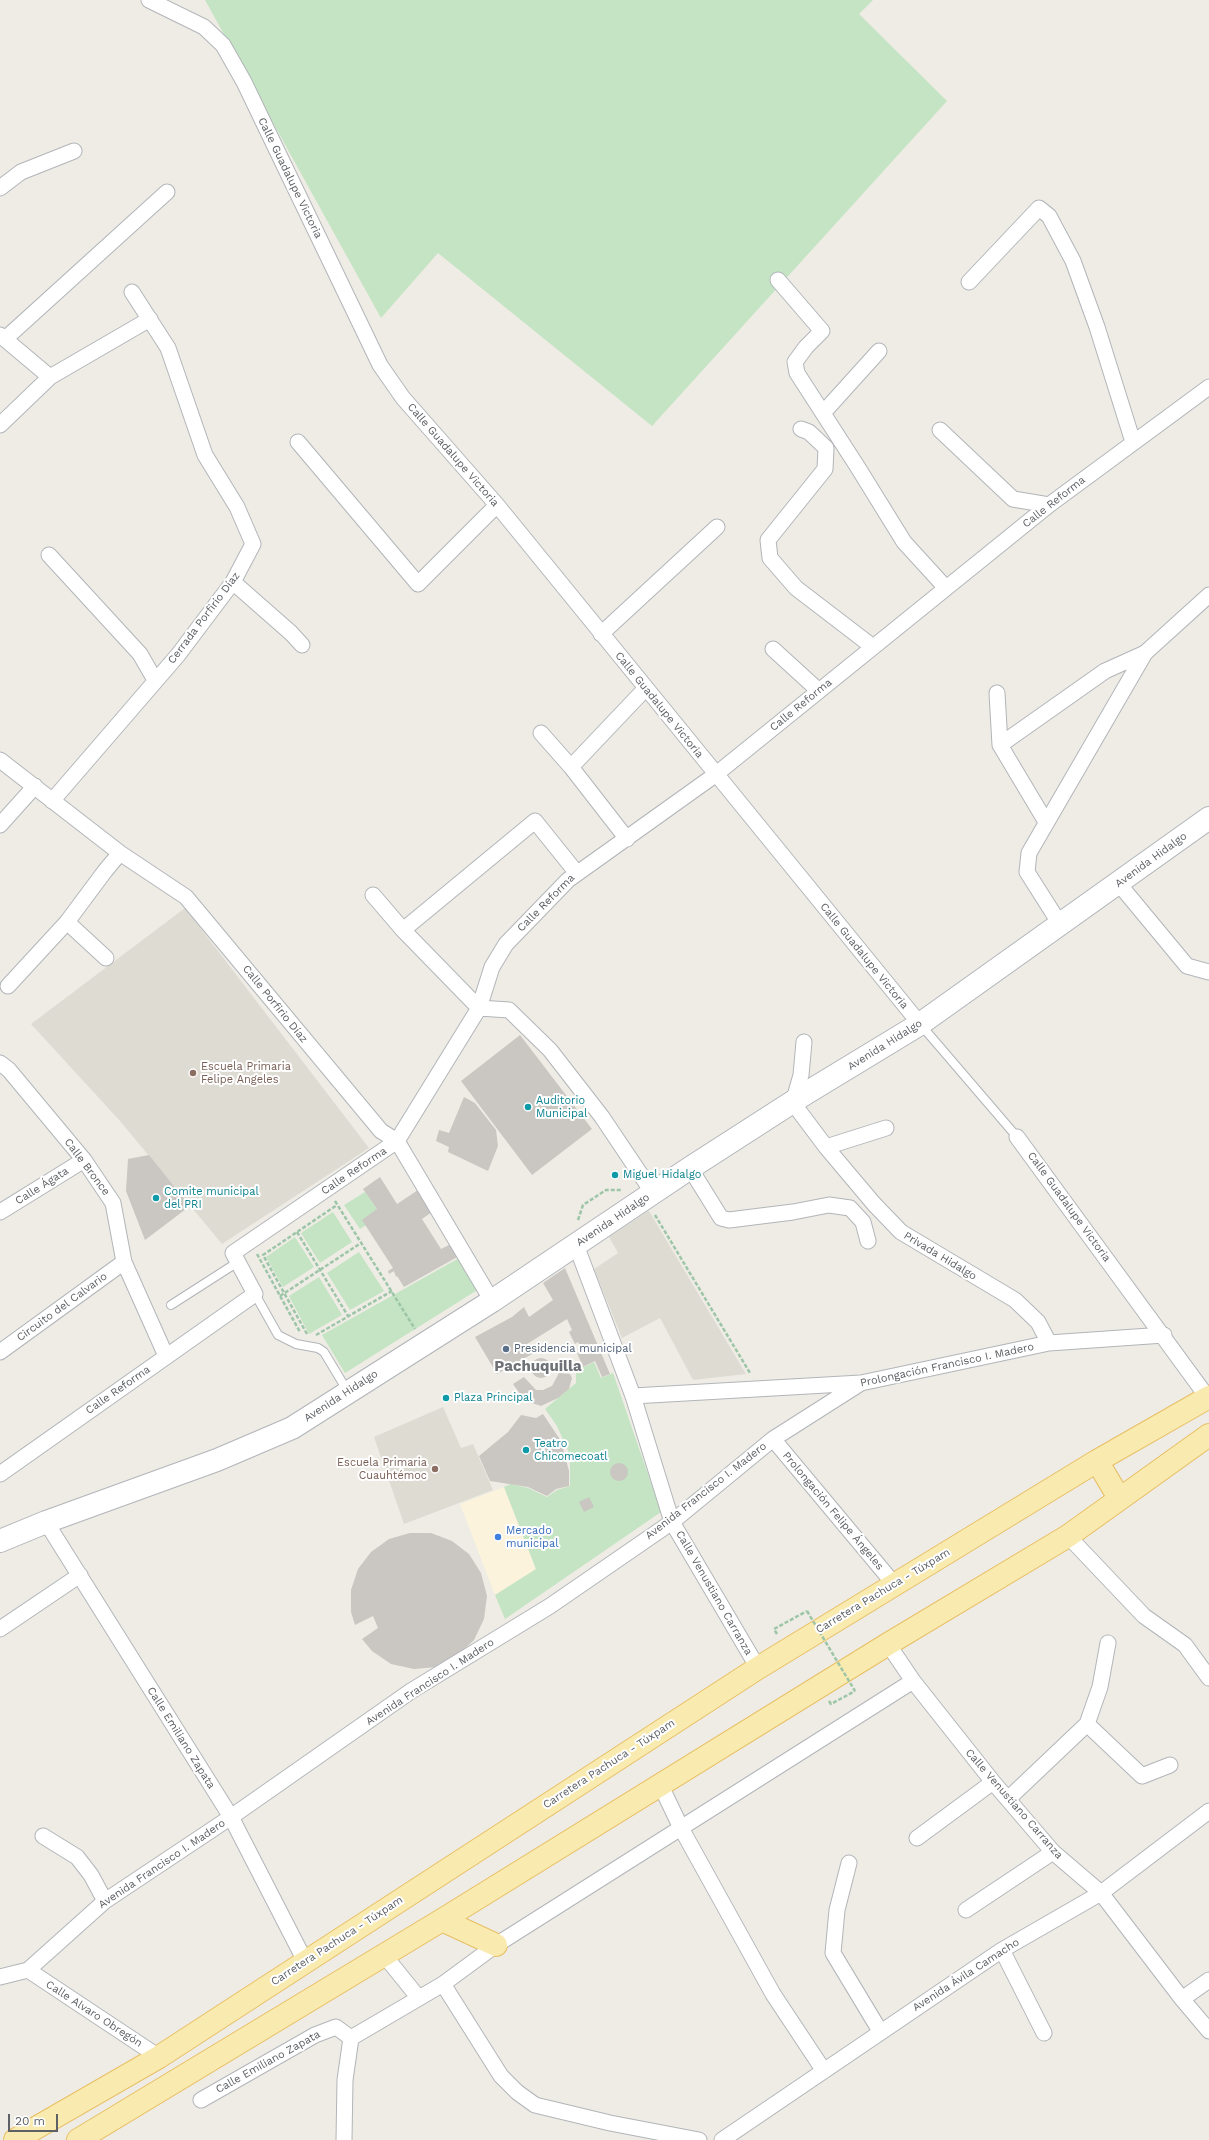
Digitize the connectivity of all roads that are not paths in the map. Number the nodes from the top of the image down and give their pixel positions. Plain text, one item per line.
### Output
1 (149, 0) edge
2 (74, 151) dead end
3 (0, 188) edge
4 (167, 192) dead end
5 (778, 280) dead end
6 (969, 282) dead end
7 (132, 292) dead end
8 (150, 319) junction
9 (3, 337) edge
10 (880, 351) dead end
11 (50, 377) junction
12 (1209, 387) edge
13 (823, 413) junction
14 (0, 425) edge
15 (802, 429) dead end
16 (940, 430) dead end
17 (298, 442) dead end
18 (1133, 442) junction
19 (497, 505) junction
20 (1049, 505) junction
21 (717, 527) dead end
22 (49, 555) dead end
23 (233, 582) junction
24 (946, 588) junction
25 (1209, 595) edge
26 (601, 634) junction
27 (302, 646) dead end
28 (873, 647) junction
29 (773, 649) dead end
30 (1145, 654) junction
31 (155, 680) junction
32 (646, 688) junction
33 (819, 691) junction
34 (997, 693) dead end
35 (540, 733) dead end
36 (1000, 745) junction
37 (0, 760) edge
38 (571, 767) junction
39 (716, 775) junction
40 (34, 786) junction
41 (52, 801) junction
42 (1209, 818) edge
43 (1046, 822) junction
44 (0, 825) edge
45 (626, 839) junction
46 (120, 853) junction
47 (576, 872) junction
48 (1119, 884) junction
49 (373, 895) dead end
50 (67, 922) junction
51 (1060, 924) junction
52 (403, 930) junction
53 (106, 958) dead end
54 (1209, 972) edge
55 (8, 986) dead end
56 (480, 1008) junction
57 (920, 1024) junction
58 (804, 1042) dead end
59 (0, 1063) edge
60 (793, 1103) junction
61 (886, 1128) dead end
62 (1017, 1137) joint
63 (397, 1141) junction
64 (826, 1147) junction
65 (84, 1160) junction
66 (690, 1168) junction
67 (649, 1196) junction
68 (0, 1212) edge
69 (868, 1241) dead end
70 (576, 1245) junction
71 (124, 1262) junction
72 (238, 1262) junction
73 (255, 1294) junction
74 (492, 1301) junction
75 (171, 1305) dead end
76 (1164, 1336) junction
77 (1049, 1343) junction
78 (0, 1352) edge
79 (166, 1356) junction
80 (861, 1383) junction
81 (348, 1392) junction
82 (633, 1396) junction
83 (1208, 1397) edge
84 (773, 1439) junction
85 (1206, 1440) edge
86 (1097, 1461) junction
87 (0, 1474) edge
88 (1119, 1498) junction
89 (46, 1522) junction
90 (672, 1522) junction
91 (1068, 1536) junction
92 (0, 1541) edge
93 (80, 1575) junction
94 (894, 1584) junction
95 (0, 1629) edge
96 (1108, 1642) dead end
97 (888, 1644) junction
98 (758, 1668) junction
99 (1209, 1678) edge
100 (913, 1681) junction
101 (1087, 1724) junction
102 (1170, 1765) dead end
103 (993, 1782) junction
104 (661, 1786) junction
105 (1008, 1799) junction
106 (1209, 1811) edge
107 (231, 1817) junction
108 (681, 1828) junction
109 (43, 1836) dead end
110 (917, 1838) dead end
111 (1053, 1852) junction
112 (850, 1863) dead end
113 (1101, 1893) junction
114 (105, 1901) junction
115 (966, 1910) dead end
116 (442, 1920) junction
117 (496, 1945) junction
118 (1002, 1950) junction
119 (384, 1955) junction
120 (305, 1961) junction
121 (28, 1970) junction
122 (0, 1977) edge
123 (1209, 1980) edge
124 (443, 1984) junction
125 (418, 1997) junction
126 (1182, 1998) junction
127 (1209, 2031) edge
128 (880, 2032) junction
129 (1044, 2032) dead end
130 (351, 2038) junction
131 (160, 2057) junction
132 (824, 2071) junction
133 (201, 2100) dead end
134 (14, 2140) edge
135 (78, 2140) edge
136 (344, 2140) edge
137 (699, 2140) edge
138 (722, 2140) edge

1 - 19 street, Calle Guadalupe Victoria
2 - 3 street
4 - 9 street
5 - 13 street
6 - 18 street
7 - 8 street
8 - 11 street
8 - 23 street, Cerrada Porfirio Díaz
9 - 11 street
10 - 13 street
11 - 14 street
12 - 18 street, Calle Reforma
13 - 24 street
15 - 28 street
16 - 20 street
17 - 19 street
18 - 20 street, Calle Reforma
19 - 26 street, Calle Guadalupe Victoria
20 - 24 street, Calle Reforma
21 - 26 street
22 - 31 street
23 - 27 street
23 - 31 street, Cerrada Porfirio Díaz
24 - 28 street, Calle Reforma
25 - 30 street
26 - 32 street, Calle Guadalupe Victoria
28 - 33 street, Calle Reforma
29 - 33 street
30 - 36 street
30 - 43 street
31 - 41 street, Cerrada Porfirio Díaz
32 - 38 street
32 - 39 street, Calle Guadalupe Victoria
33 - 39 street, Calle Reforma
34 - 36 street
35 - 38 street
36 - 43 street
37 - 40 street, Calle Porfirio Díaz
38 - 45 street
39 - 45 street, Calle Reforma
39 - 57 street, Calle Guadalupe Victoria
40 - 41 street, Calle Porfirio Díaz
40 - 44 street
41 - 46 street, Calle Porfirio Díaz
42 - 48 street, Avenida Hidalgo
43 - 51 street
45 - 47 street, Calle Reforma
46 - 50 street
46 - 63 street, Calle Porfirio Díaz
47 - 52 street
47 - 56 street, Calle Reforma
48 - 51 street, Avenida Hidalgo
48 - 54 street
49 - 52 street
50 - 53 street
50 - 55 street
51 - 57 street, Avenida Hidalgo
52 - 56 street
56 - 63 street, Calle Reforma
56 - 67 street
57 - 60 street, Avenida Hidalgo
57 - 62 lane, Calle Guadalupe Victoria
58 - 60 street
59 - 65 street, Calle Bronce
60 - 64 street, Privada Hidalgo
60 - 66 street, Avenida Hidalgo
61 - 64 street
62 - 76 street, Calle Guadalupe Victoria
63 - 72 street, Calle Reforma
63 - 74 street, Calle Porfirio Díaz
64 - 77 street, Privada Hidalgo
65 - 68 street, Calle Ágata
65 - 71 street, Calle Bronce
66 - 67 street, Avenida Hidalgo
66 - 69 street
67 - 70 street, Avenida Hidalgo
70 - 74 street, Avenida Hidalgo
70 - 82 street, Calle Venustiano Carranza
71 - 78 street, Circuito del Calvario
71 - 79 street, Calle Bronce
72 - 73 street
72 - 75 lane
73 - 79 street, Calle Reforma
73 - 81 lane
74 - 81 street, Avenida Hidalgo
76 - 77 street, Prolongación Francisco I. Madero
76 - 83 street, Calle Guadalupe Victoria
77 - 80 street, Prolongación Francisco I. Madero
79 - 87 street, Calle Reforma
80 - 82 street, Prolongación Francisco I. Madero
80 - 84 street, Avenida Francisco I. Madero
81 - 89 street, Avenida Hidalgo
82 - 90 street, Calle Venustiano Carranza
83 - 86 main road, Carretera Pachuca - Túxpam
84 - 90 street, Avenida Francisco I. Madero
84 - 94 street, Prolongación Felipe Ángeles
85 - 88 main road
86 - 88 main road
86 - 94 main road, Carretera Pachuca - Túxpam
88 - 91 main road
89 - 92 street, Avenida Hidalgo
89 - 93 street, Calle Emiliano Zapata
90 - 98 street, Calle Venustiano Carranza
90 - 107 street, Avenida Francisco I. Madero
91 - 97 main road
91 - 99 street
93 - 95 street
93 - 107 street, Calle Emiliano Zapata
94 - 98 main road, Carretera Pachuca - Túxpam
96 - 101 street
97 - 100 street, Calle Venustiano Carranza
97 - 104 main road
98 - 120 main road, Carretera Pachuca - Túxpam
100 - 103 street, Calle Venustiano Carranza
100 - 108 street
101 - 102 street
101 - 105 street
103 - 105 street, Calle Venustiano Carranza
103 - 110 street
104 - 108 street
104 - 116 main road
105 - 111 street, Calle Venustiano Carranza
106 - 113 street, Avenida Ávila Camacho
107 - 114 street, Avenida Francisco I. Madero
107 - 120 street, Calle Emiliano Zapata
108 - 117 street
108 - 132 street
109 - 114 street
111 - 113 street, Calle Venustiano Carranza
111 - 115 street
112 - 128 street
113 - 118 street, Avenida Ávila Camacho
113 - 126 street, Calle Venustiano Carranza
114 - 121 street, Avenida Francisco I. Madero
116 - 117 main road
116 - 119 main road
117 - 124 street
118 - 128 street, Avenida Ávila Camacho
118 - 129 street
119 - 125 street
119 - 135 main road
120 - 131 main road, Carretera Pachuca - Túxpam
121 - 122 street, Avenida Francisco I. Madero
121 - 131 street, Calle Alvaro Obregón
123 - 126 street
124 - 125 street
124 - 137 street
125 - 130 street
126 - 127 street, Calle Venustiano Carranza
128 - 132 street, Avenida Ávila Camacho
130 - 133 street, Calle Emiliano Zapata
130 - 136 street
131 - 134 main road, Carretera Pachuca - Túxpam
132 - 138 street, Avenida Ávila Camacho

